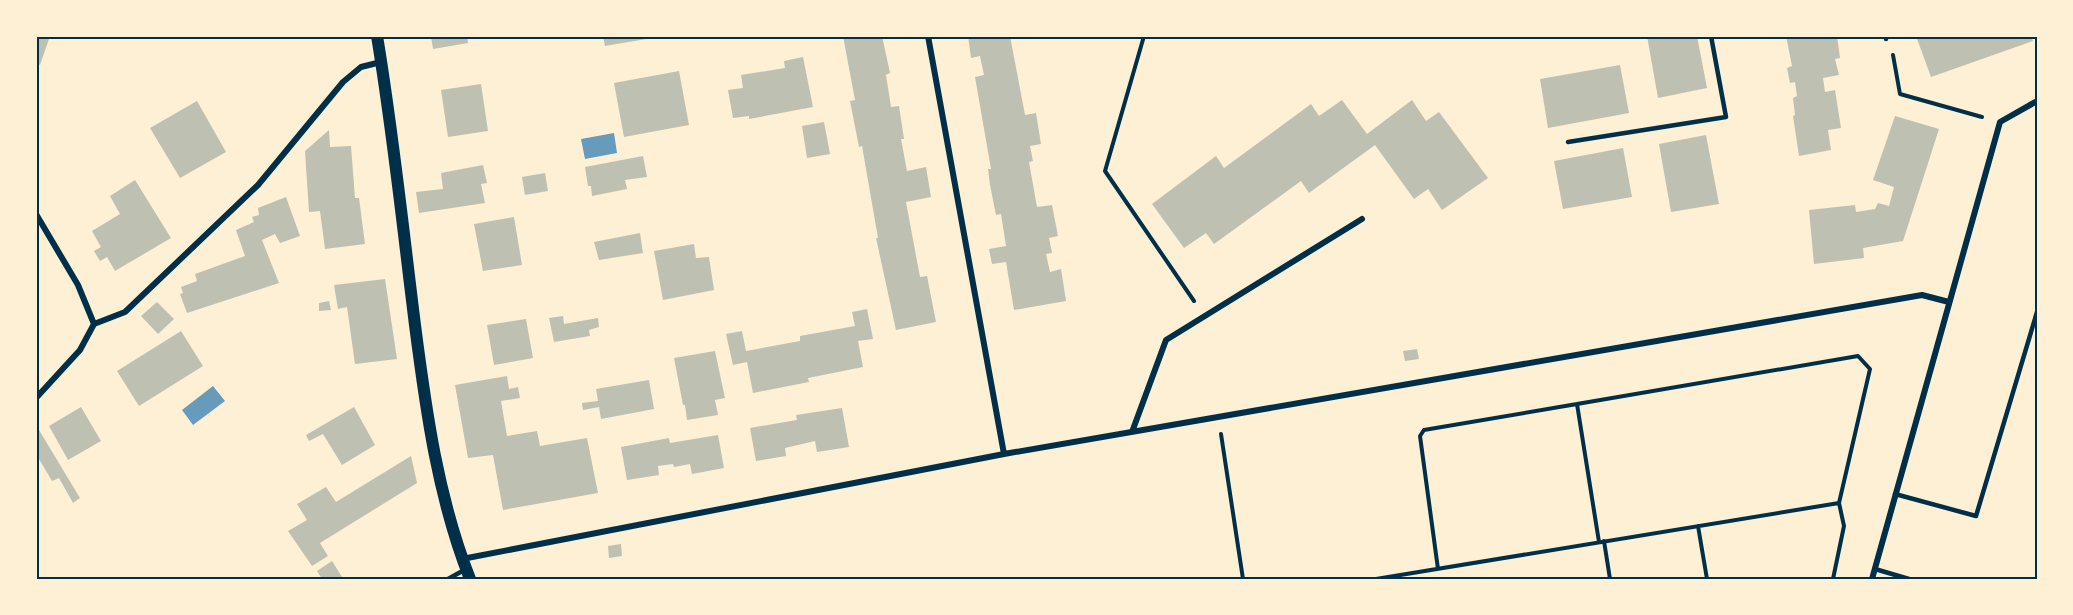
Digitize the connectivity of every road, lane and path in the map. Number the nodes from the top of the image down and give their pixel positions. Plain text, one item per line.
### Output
1 (377, 36) edge
2 (928, 36) edge
3 (1144, 36) edge
4 (1711, 36) edge
5 (1886, 37) edge
6 (381, 62) junction
7 (2037, 101) edge
8 (2000, 122) junction
9 (1569, 142) dead end
10 (36, 213) edge
11 (1362, 219) dead end
12 (1949, 302) junction
13 (2037, 312) edge
14 (1205, 316) junction
15 (94, 324) junction
16 (36, 398) edge
17 (1577, 404) junction
18 (1132, 432) junction
19 (1222, 440) dead end
20 (1004, 454) junction
21 (1895, 494) junction
22 (1839, 503) junction
23 (1698, 526) junction
24 (1602, 542) junction
25 (466, 569) edge
26 (1438, 569) junction
27 (1875, 569) junction
28 (448, 579) edge
29 (1243, 579) edge
30 (1376, 579) edge
31 (1610, 579) edge
32 (1707, 579) edge
33 (1833, 579) edge
34 (1872, 579) edge
35 (1909, 579) edge

1 - 6 main road
2 - 20 street
3 - 14 path
4 - 9 lane
5 - 8 path
6 - 15 street
6 - 25 main road
7 - 8 street
8 - 12 street
10 - 15 street
11 - 14 street
12 - 18 street
12 - 21 street
13 - 21 lane
14 - 18 street
15 - 16 street
17 - 22 path
17 - 24 path
17 - 26 path
18 - 20 street
19 - 29 path
20 - 25 street
21 - 27 street
22 - 23 path
22 - 33 path
23 - 24 path
23 - 32 path
24 - 26 path
24 - 31 path
25 - 28 lane
26 - 30 path
27 - 34 street
27 - 35 lane

